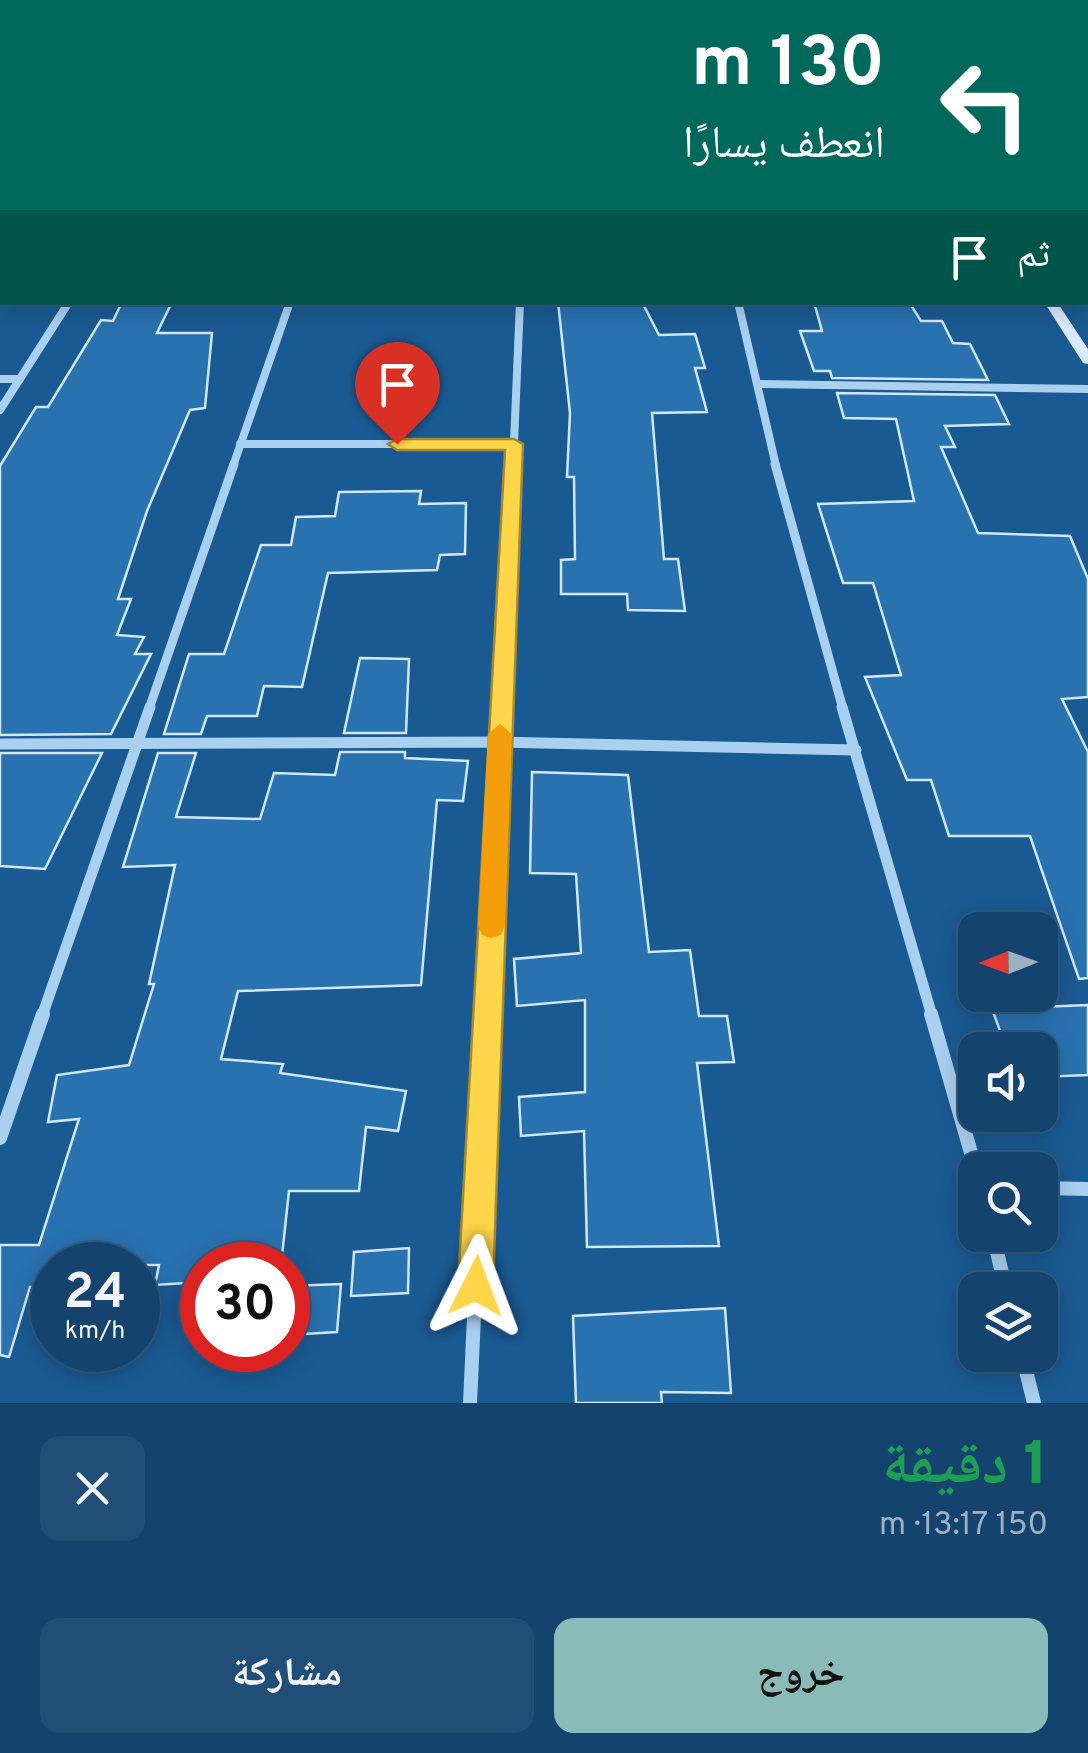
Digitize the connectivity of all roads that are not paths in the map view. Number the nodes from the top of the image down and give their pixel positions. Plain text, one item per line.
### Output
1 (68, 305) edge
2 (289, 305) edge
3 (520, 305) edge
4 (739, 305) edge
5 (1052, 305) edge
6 (1087, 357) edge
7 (0, 379) edge
8 (20, 379) junction
9 (758, 384) junction
10 (1088, 389) edge
11 (0, 410) edge
12 (240, 444) junction
13 (514, 444) junction
14 (500, 742) junction
15 (0, 744) edge
16 (136, 744) junction
17 (856, 750) junction
18 (0, 1138) edge
19 (971, 1152) edge
20 (1058, 1188) edge
21 (1088, 1189) edge
22 (1026, 1372) edge
23 (470, 1403) edge
24 (1034, 1403) edge

1 - 8 street
2 - 12 street
3 - 13 street
4 - 9 street
5 - 6 main road
7 - 8 street
8 - 11 street
9 - 10 street
9 - 17 street
12 - 13 street
12 - 16 street
13 - 14 street
14 - 16 street
14 - 17 street
14 - 23 street
15 - 16 street
16 - 18 street
17 - 19 street
20 - 21 street
22 - 24 street

